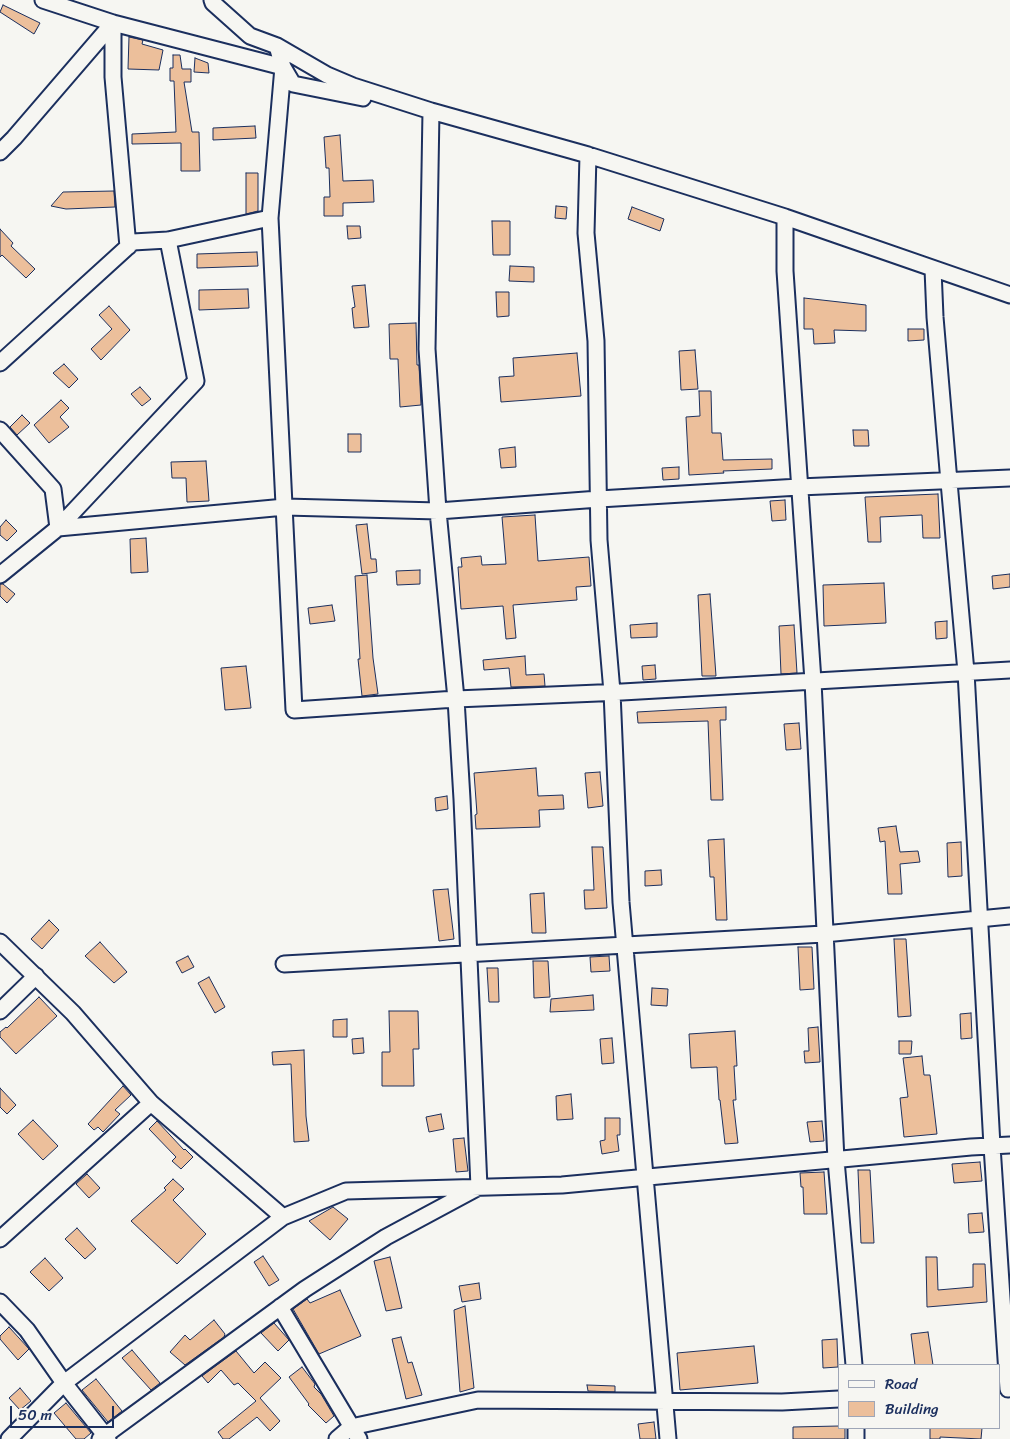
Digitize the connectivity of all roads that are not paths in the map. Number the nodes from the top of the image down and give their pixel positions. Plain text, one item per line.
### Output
1 (43, 0) edge
2 (212, 0) edge
3 (113, 22) junction
4 (277, 46) junction
5 (283, 67) junction
6 (431, 111) junction
7 (0, 152) edge
8 (588, 155) junction
9 (784, 217) junction
10 (270, 218) junction
11 (168, 240) junction
12 (128, 247) junction
13 (933, 268) junction
14 (1010, 295) edge
15 (0, 364) edge
16 (0, 430) edge
17 (1010, 478) edge
18 (949, 482) junction
19 (799, 487) junction
20 (599, 499) junction
21 (285, 507) junction
22 (438, 511) junction
23 (58, 528) junction
24 (0, 575) edge
25 (1010, 670) edge
26 (966, 672) junction
27 (813, 681) junction
28 (612, 692) junction
29 (456, 699) junction
30 (1010, 916) edge
31 (979, 919) junction
32 (824, 934) junction
33 (0, 942) edge
34 (625, 944) junction
35 (469, 953) junction
36 (284, 964) dead end
37 (36, 976) junction
38 (0, 1011) edge
39 (151, 1103) junction
40 (1010, 1145) edge
41 (992, 1146) junction
42 (836, 1160) junction
43 (644, 1178) junction
44 (479, 1187) junction
45 (283, 1217) junction
46 (0, 1239) edge
47 (0, 1302) edge
48 (280, 1307) junction
49 (854, 1364) edge
50 (64, 1383) junction
51 (1006, 1389) edge
52 (838, 1399) edge
53 (663, 1403) junction
54 (355, 1433) edge
55 (104, 1438) edge
56 (9, 1439) edge
57 (337, 1439) edge
58 (668, 1439) edge

1 - 3 street
2 - 4 street
3 - 5 street
3 - 7 street
3 - 12 street
4 - 5 street
4 - 6 street
5 - 6 street
5 - 10 street
6 - 8 street
6 - 22 street
8 - 9 street
8 - 20 street
9 - 13 street
9 - 19 street
10 - 11 street
10 - 21 street
11 - 12 street
11 - 23 street
12 - 15 street
13 - 14 street
13 - 18 street
16 - 23 street
17 - 18 street
18 - 19 street
18 - 26 street
19 - 20 street
19 - 27 street
20 - 22 street
20 - 28 street
21 - 22 street
21 - 23 street
21 - 29 street
22 - 29 street
23 - 24 street
25 - 26 street
26 - 27 street
26 - 31 street
27 - 28 street
27 - 32 street
28 - 29 street
28 - 34 street
29 - 35 street
30 - 31 street
31 - 32 street
31 - 41 street
32 - 34 street
32 - 42 street
33 - 37 street
34 - 35 street
34 - 43 street
35 - 36 street
35 - 44 street
37 - 38 street
37 - 39 street
39 - 45 street
39 - 46 street
40 - 41 street
41 - 42 street
41 - 51 street
42 - 43 street
42 - 49 street
43 - 44 street
43 - 53 street
44 - 45 street
44 - 48 street
45 - 50 street
47 - 50 street
48 - 54 street
48 - 55 street
50 - 55 street
50 - 56 street
52 - 53 street
53 - 54 street
53 - 58 street
54 - 57 street

